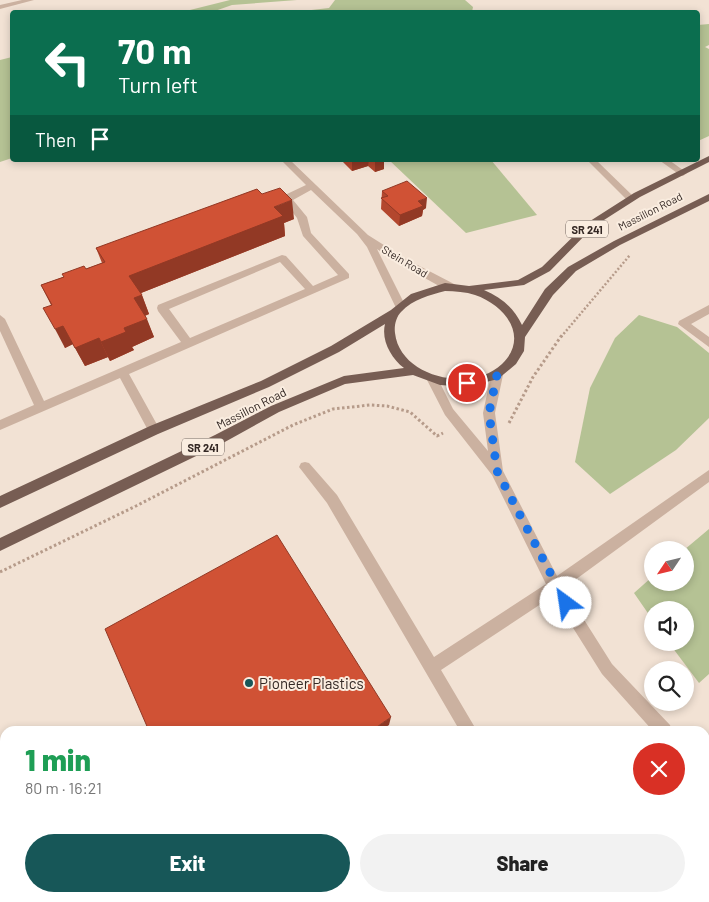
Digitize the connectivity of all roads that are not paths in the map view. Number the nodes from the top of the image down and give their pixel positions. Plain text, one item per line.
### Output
1 (31, 0) edge
2 (0, 7) edge
3 (709, 160) edge
4 (287, 162) edge
5 (593, 162) edge
6 (666, 162) edge
7 (682, 173) junction
8 (312, 186) junction
9 (709, 196) edge
10 (631, 199) junction
11 (360, 232) junction
12 (452, 288) junction
13 (466, 289) junction
14 (312, 291) junction
15 (397, 309) junction
16 (709, 309) edge
17 (0, 319) edge
18 (521, 335) junction
19 (709, 343) edge
20 (187, 344) junction
21 (414, 371) junction
22 (122, 372) junction
23 (497, 375) junction
24 (433, 380) junction
25 (40, 408) junction
26 (0, 425) edge
27 (154, 430) junction
28 (305, 467) dead end
29 (497, 471) junction
30 (709, 475) edge
31 (0, 502) edge
32 (0, 545) edge
33 (556, 586) junction
34 (432, 668) junction
35 (466, 726) edge
36 (659, 726) edge

1 - 2 street
3 - 7 main road, Massillon Road / SR 241
4 - 8 street, Stein Road
5 - 10 street
6 - 7 street
7 - 10 main road, Massillon Road / SR 241
8 - 11 street, Stein Road
8 - 14 street
9 - 18 main road, Massillon Road
10 - 13 main road, Massillon Road / SR 241
11 - 12 street, Stein Road
11 - 15 street, Stein Road
12 - 13 main road, SR 241
12 - 15 main road, SR 241
13 - 18 main road
14 - 20 street
14 - 20 street
15 - 21 main road
15 - 27 main road, Massillon Road / SR 241
16 - 19 street
17 - 25 street
18 - 23 main road
20 - 22 street
21 - 24 main road
21 - 32 main road, Massillon Road / SR 241
22 - 25 street
22 - 27 street
23 - 24 main road
23 - 29 street
24 - 29 street
25 - 26 street
27 - 31 main road, Massillon Road / SR 241
28 - 34 street
29 - 33 street
30 - 33 street
33 - 34 street
33 - 36 street
34 - 35 street

